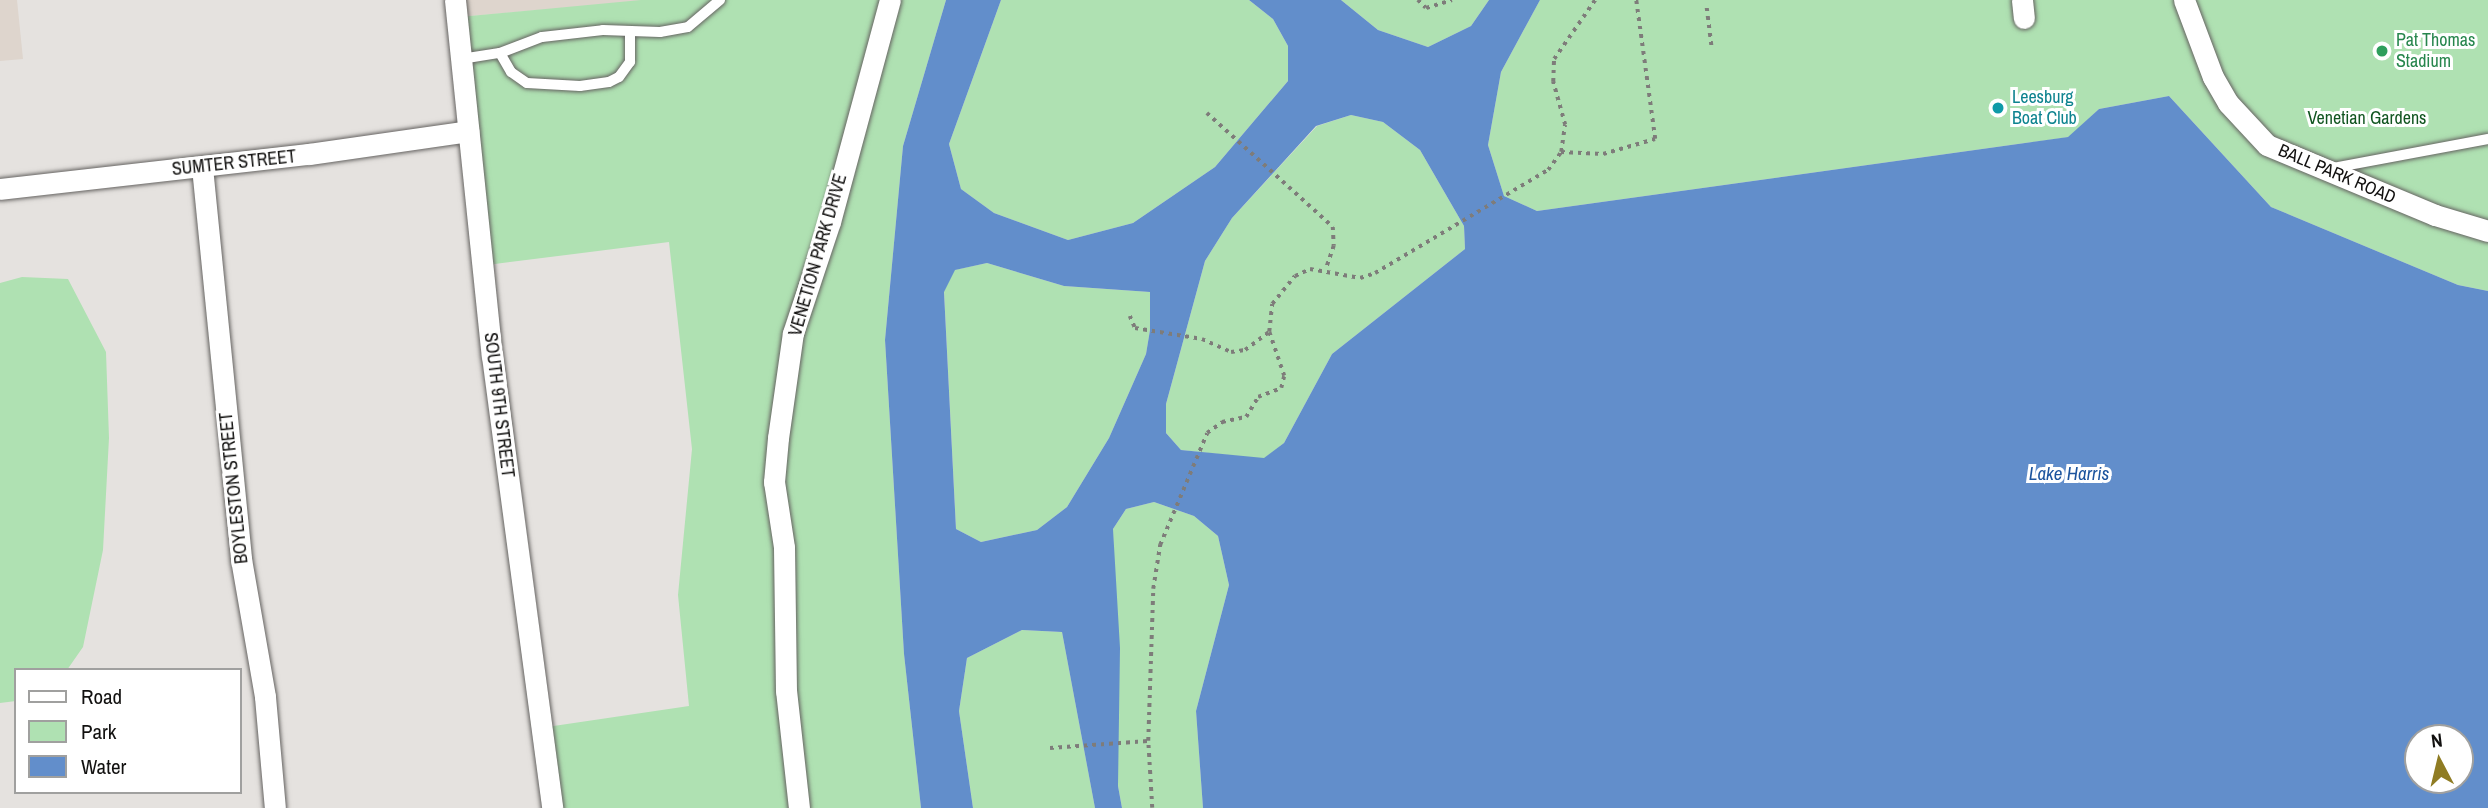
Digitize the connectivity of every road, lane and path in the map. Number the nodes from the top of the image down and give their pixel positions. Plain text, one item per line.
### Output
1 (455, 0) edge
2 (720, 0) edge
3 (890, 0) edge
4 (1418, 0) edge
5 (1452, 0) edge
6 (1595, 0) edge
7 (1636, 0) edge
8 (2184, 0) edge
9 (1707, 8) dead end
10 (630, 33) junction
11 (1712, 47) dead end
12 (500, 53) junction
13 (461, 59) junction
14 (1208, 113) dead end
15 (468, 131) junction
16 (2488, 139) edge
17 (1561, 152) junction
18 (202, 167) junction
19 (2324, 170) junction
20 (0, 189) edge
21 (2488, 231) edge
22 (1326, 269) junction
23 (1130, 316) dead end
24 (1269, 332) junction
25 (1148, 741) junction
26 (1050, 747) dead end
27 (275, 808) edge
28 (552, 808) edge
29 (799, 808) edge
30 (1152, 808) edge

1 - 13 street, SOUTH 9TH STREET
2 - 10 lane
3 - 29 street, VENETION PARK DRIVE
4 - 5 path
6 - 17 path
7 - 17 path
8 - 19 street, BALL PARK ROAD
9 - 11 path
10 - 12 lane
10 - 12 lane
12 - 13 lane
13 - 15 street, SOUTH 9TH STREET
14 - 22 path
15 - 18 street, SUMTER STREET
15 - 28 street, SOUTH 9TH STREET
16 - 19 lane
17 - 22 path
18 - 20 street, SUMTER STREET
18 - 27 street, BOYLESTON STREET
19 - 21 street, BALL PARK ROAD
22 - 24 path
23 - 24 path
24 - 25 path
25 - 26 path
25 - 30 path

